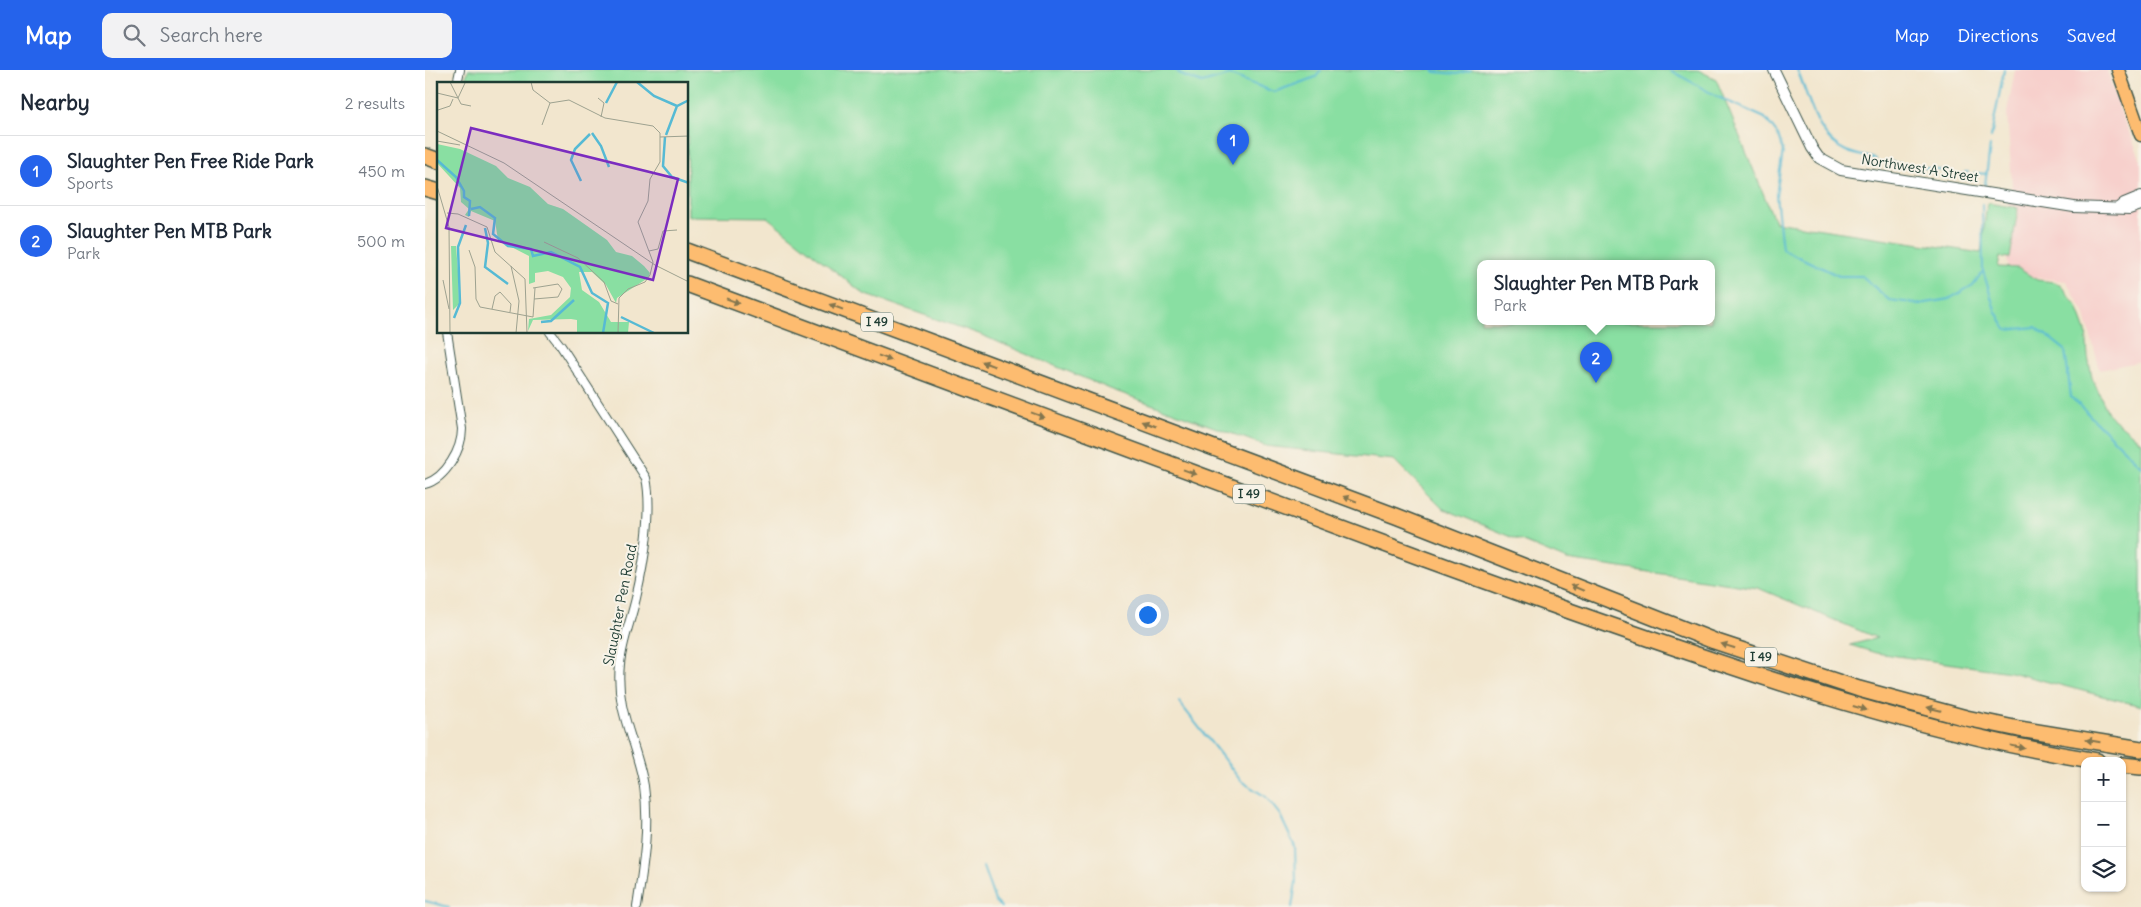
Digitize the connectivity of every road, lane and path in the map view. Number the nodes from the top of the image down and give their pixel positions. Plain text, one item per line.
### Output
1 (1774, 70) edge
2 (2118, 70) edge
3 (2141, 135) edge
4 (2141, 196) edge
5 (2141, 205) edge
6 (2118, 208) junction
7 (689, 252) edge
8 (689, 285) edge
9 (447, 334) edge
10 (552, 334) edge
11 (425, 484) edge
12 (2141, 748) edge
13 (2081, 758) edge
14 (2126, 765) edge
15 (2141, 767) edge
16 (637, 907) edge

1 - 6 street, Northwest A Street
2 - 3 main road
4 - 6 street, Northwest A Street
5 - 6 street, Northwest A Street
12 -> 7 highway, I 49
8 -> 13 highway, I 49
9 - 11 street
10 - 16 street, Slaughter Pen Road
14 - 15 highway

